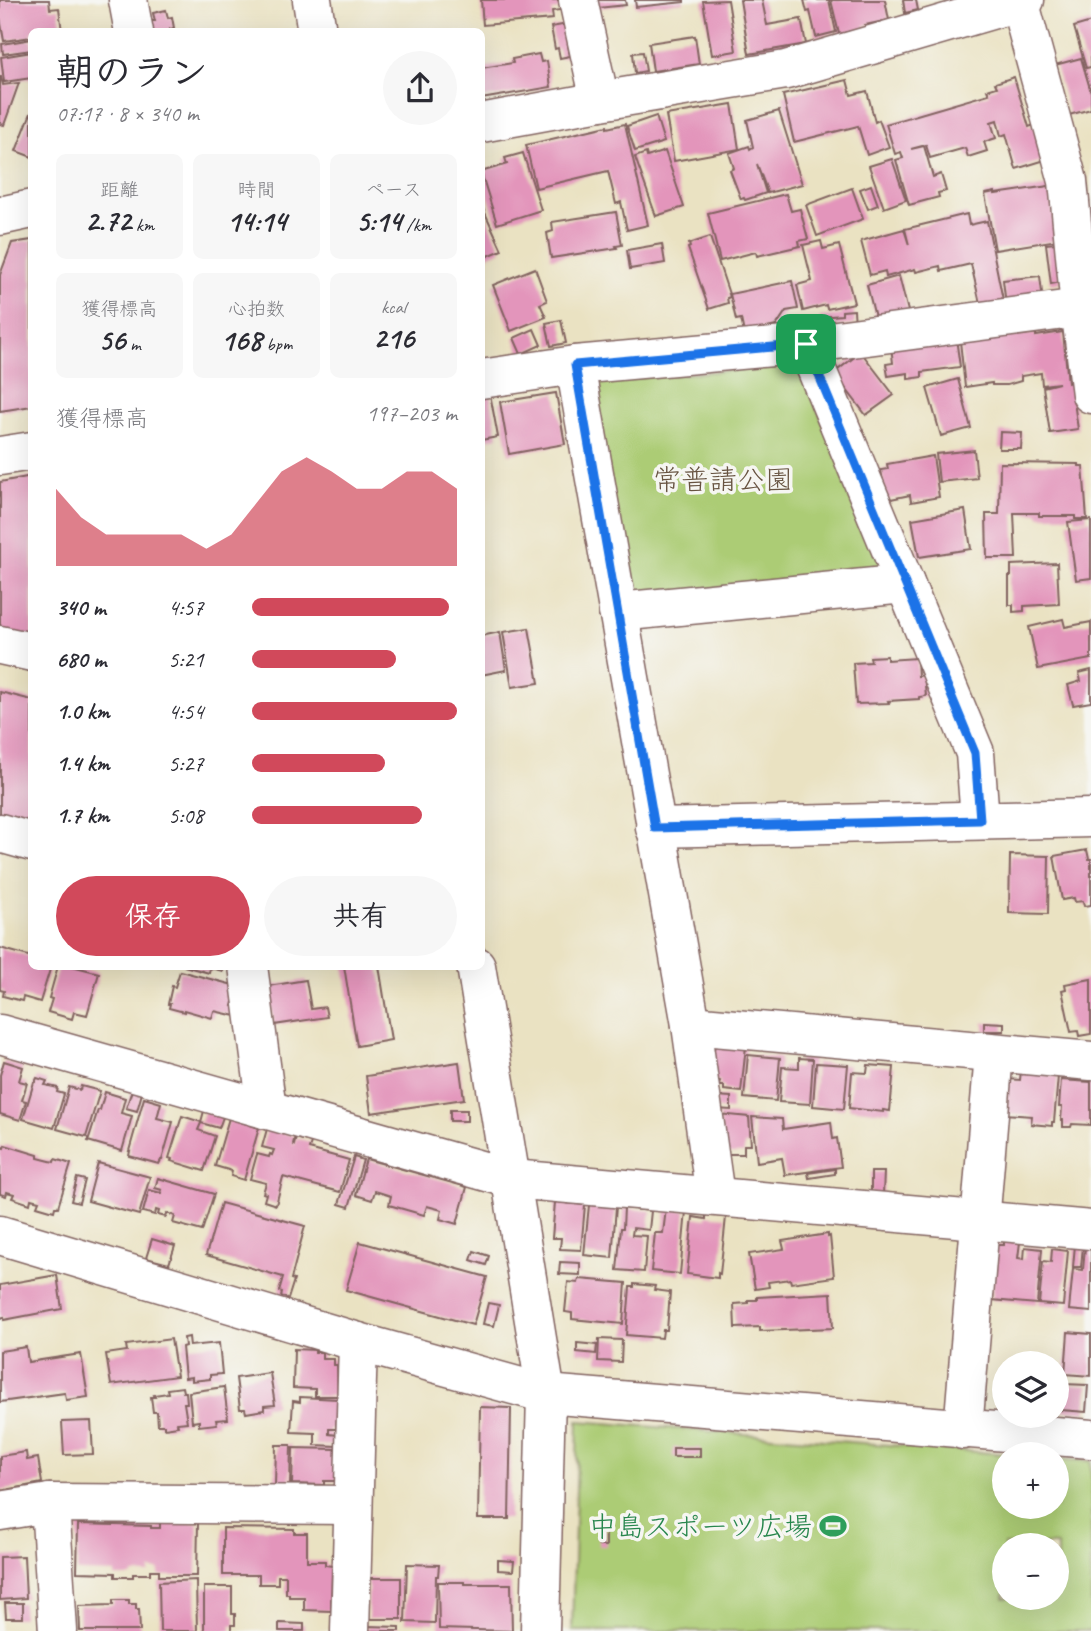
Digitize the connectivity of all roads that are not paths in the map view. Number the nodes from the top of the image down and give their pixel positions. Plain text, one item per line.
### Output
1 (128, 0) edge
2 (312, 0) edge
3 (578, 0) edge
4 (1021, 1) edge
5 (133, 28) edge
6 (316, 28) edge
7 (600, 101) junction
8 (485, 122) edge
9 (1079, 179) edge
10 (28, 210) edge
11 (0, 216) edge
12 (1080, 308) junction
13 (806, 344) junction
14 (575, 365) junction
15 (485, 378) edge
16 (1091, 394) edge
17 (28, 452) edge
18 (0, 456) edge
19 (905, 584) junction
20 (618, 612) junction
21 (0, 645) edge
22 (28, 651) edge
23 (1091, 818) edge
24 (980, 820) junction
25 (655, 828) junction
26 (0, 833) edge
27 (28, 841) edge
28 (249, 970) edge
29 (477, 970) edge
30 (691, 1025) junction
31 (0, 1034) edge
32 (994, 1053) junction
33 (1091, 1061) edge
34 (267, 1110) junction
35 (512, 1179) junction
36 (715, 1196) junction
37 (979, 1220) junction
38 (1091, 1230) edge
39 (0, 1235) edge
40 (358, 1342) junction
41 (546, 1394) junction
42 (962, 1430) junction
43 (1091, 1439) edge
44 (50, 1503) junction
45 (353, 1505) junction
46 (0, 1511) edge
47 (58, 1631) edge
48 (350, 1631) edge
49 (540, 1631) edge

1 - 5 street
2 - 6 street
3 - 7 street
4 - 7 street
4 - 9 street
7 - 8 street
9 - 12 street
10 - 11 street
12 - 13 street
12 - 16 street
13 - 14 street
13 - 19 street
14 - 15 street
14 - 20 street
17 - 18 street
19 - 20 street
19 - 24 street
20 - 25 street
21 - 22 street
23 - 24 street
24 - 25 street
25 - 30 street
26 - 27 street
28 - 34 street
29 - 35 street
30 - 32 street
30 - 36 street
31 - 34 street
32 - 33 street
32 - 37 street
34 - 35 street
35 - 36 street
35 - 41 street
36 - 37 street
37 - 38 street
37 - 42 street
39 - 40 street
40 - 41 street
40 - 45 street
41 - 42 street
41 - 49 street
42 - 43 street
44 - 45 street
44 - 46 street
44 - 47 street
45 - 48 street

